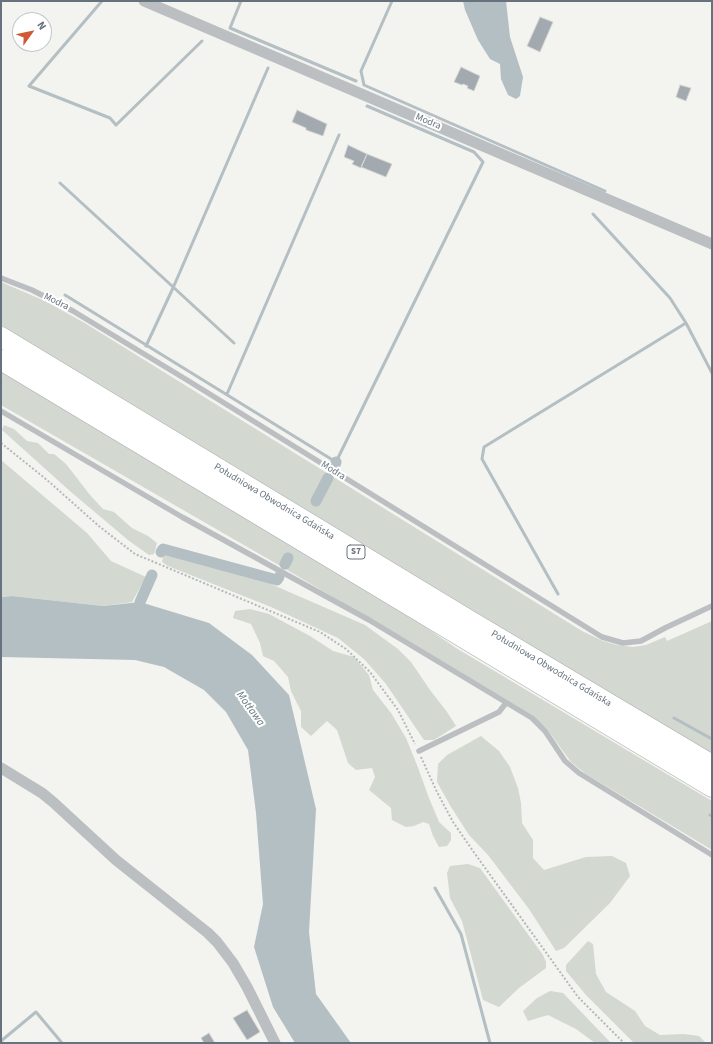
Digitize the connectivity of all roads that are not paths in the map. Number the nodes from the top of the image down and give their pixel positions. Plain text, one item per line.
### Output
1 (144, 1) edge
2 (712, 244) edge
3 (1, 278) edge
4 (1, 337) edge
5 (1, 360) edge
6 (50, 366) junction
7 (40, 383) junction
8 (86, 396) dead end
9 (89, 406) dead end
10 (1, 411) edge
11 (137, 426) dead end
12 (127, 429) dead end
13 (173, 452) junction
14 (712, 606) edge
15 (506, 703) junction
16 (418, 752) road end
17 (712, 765) edge
18 (1, 768) edge
19 (712, 787) edge
20 (712, 855) edge
21 (276, 1043) edge

1 - 2 street, Modra
3 - 14 lane, Modra
4 - 6 highway, Południowa Obwodnica Gdańska / S7
5 - 7 highway, Południowa Obwodnica Gdańska / S7
6 - 8 lane
6 - 13 highway, Południowa Obwodnica Gdańska / S7
7 - 9 lane
7 - 13 highway, Południowa Obwodnica Gdańska / S7
10 - 15 lane
11 - 13 lane
12 - 13 lane
13 - 17 highway, Południowa Obwodnica Gdańska / S7
13 - 19 highway, Południowa Obwodnica Gdańska / S7
15 - 16 lane
15 - 20 lane
18 - 21 street

